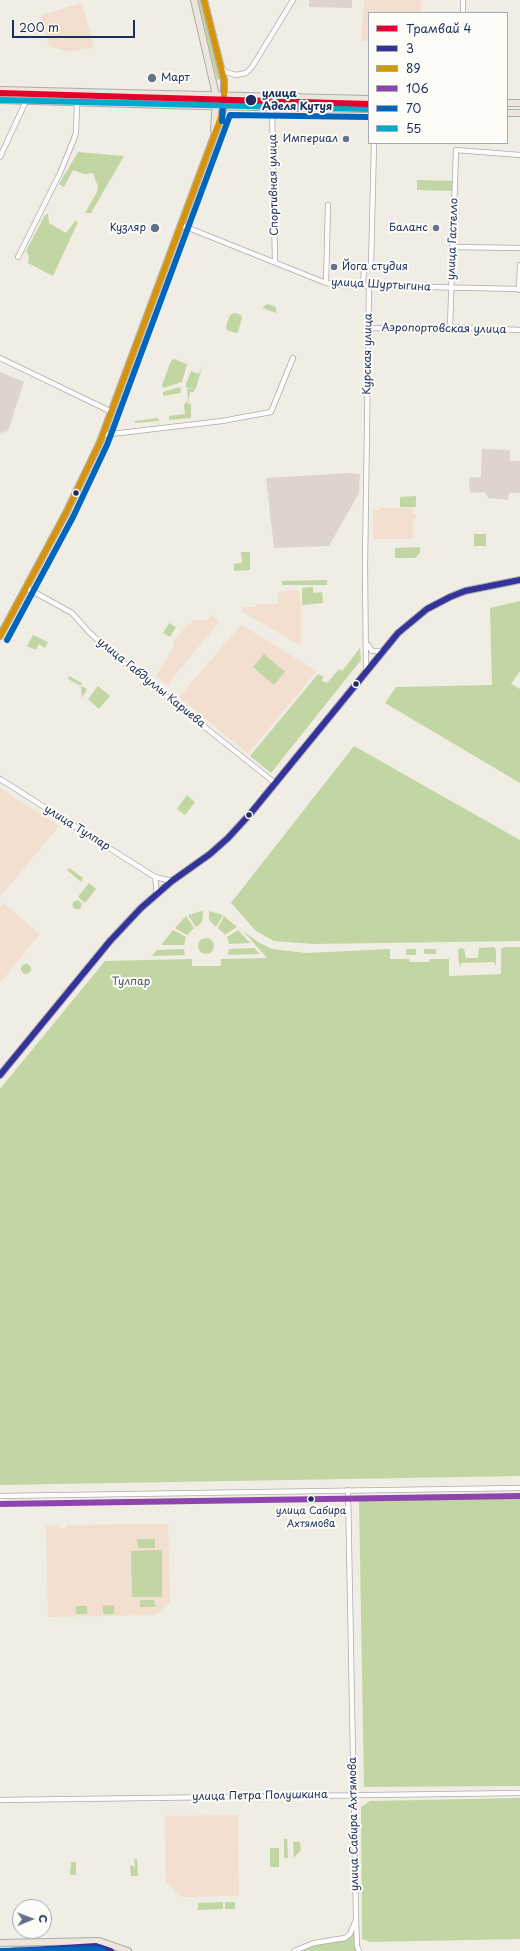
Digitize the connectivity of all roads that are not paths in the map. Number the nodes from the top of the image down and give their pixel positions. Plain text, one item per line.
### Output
1 (194, 0) edge
2 (204, 0) edge
3 (293, 0) edge
4 (463, 0) edge
5 (463, 12) edge
6 (221, 67) junction
7 (0, 90) edge
8 (216, 95) junction
9 (225, 95) junction
10 (368, 99) edge
11 (0, 100) edge
12 (26, 101) junction
13 (77, 102) junction
14 (508, 103) edge
15 (520, 104) edge
16 (224, 106) junction
17 (215, 107) junction
18 (272, 108) junction
19 (368, 109) edge
20 (508, 113) edge
21 (520, 113) edge
22 (213, 134) junction
23 (374, 144) edge
24 (520, 155) edge
25 (0, 157) edge
26 (328, 205) dead end
27 (181, 225) junction
28 (452, 247) junction
29 (520, 248) edge
30 (18, 257) dead end
31 (276, 262) junction
32 (520, 265) edge
33 (326, 282) junction
34 (363, 286) junction
35 (369, 286) junction
36 (451, 288) junction
37 (519, 290) edge
38 (450, 327) junction
39 (368, 328) junction
40 (520, 330) edge
41 (0, 358) edge
42 (293, 358) dead end
43 (112, 412) junction
44 (103, 435) junction
45 (520, 580) edge
46 (25, 588) junction
47 (0, 636) edge
48 (367, 638) junction
49 (383, 651) junction
50 (366, 671) junction
51 (0, 779) edge
52 (275, 784) junction
53 (155, 877) junction
54 (172, 881) junction
55 (157, 894) junction
56 (0, 1074) edge
57 (520, 1488) edge
58 (348, 1490) junction
59 (0, 1496) edge
60 (520, 1793) edge
61 (354, 1795) junction
62 (0, 1800) edge
63 (356, 1919) junction
64 (0, 1943) edge
65 (14, 1951) edge
66 (111, 1951) edge
67 (128, 1951) edge
68 (294, 1951) edge
69 (359, 1951) edge

1 - 8 main road
2 - 6 main road
3 - 6 street
4 - 5 street
6 - 9 main road
7 - 8 main road
8 - 9 main road
8 - 17 main road
9 - 10 main road
9 - 16 main road
11 - 12 main road
12 - 13 main road
12 - 25 street
13 - 17 main road
13 - 30 street
14 - 15 main road
16 - 17 main road
16 - 18 main road
16 - 22 main road
17 - 22 main road
18 - 19 main road
18 - 31 street, Спортивная улица
20 - 21 main road
22 - 27 main road
23 - 34 street
24 - 28 street, улица Гастелло
26 - 33 street
27 - 31 street, улица Шуртыгина
27 - 43 main road
28 - 29 street
28 - 36 street, улица Гастелло
31 - 33 street, улица Шуртыгина
32 - 37 street
33 - 34 street, улица Шуртыгина
34 - 35 street, улица Шуртыгина
35 - 36 street, улица Шуртыгина
35 - 39 street, Курская улица
36 - 37 street, улица Шуртыгина
36 - 38 street, улица Гастелло
38 - 39 street, Аэропортовская улица
38 - 40 street, Аэропортовская улица
39 - 48 street, Курская улица
41 - 43 street
42 - 44 street
43 - 44 main road
44 - 46 main road
45 - 49 main road
46 - 47 main road
46 - 52 street, улица Габдуллы Кариева
48 - 49 street
48 - 50 street, Курская улица
49 - 50 main road
50 - 52 main road
51 - 53 street, улица Тулпар
52 - 54 main road
53 - 54 street, улица Тулпар
53 - 55 street
54 - 55 main road
55 - 56 main road
57 - 58 street
58 - 59 street
58 - 61 street, улица Сабира Ахтямова
60 - 61 street, улица Петра Полушкина
61 - 62 street, улица Петра Полушкина
61 - 63 street, улица Сабира Ахтямова
63 - 68 street, улица Сабира Ахтямова
63 - 69 street, улица Сабира Ахтямова
64 - 67 main road
65 - 66 main road

